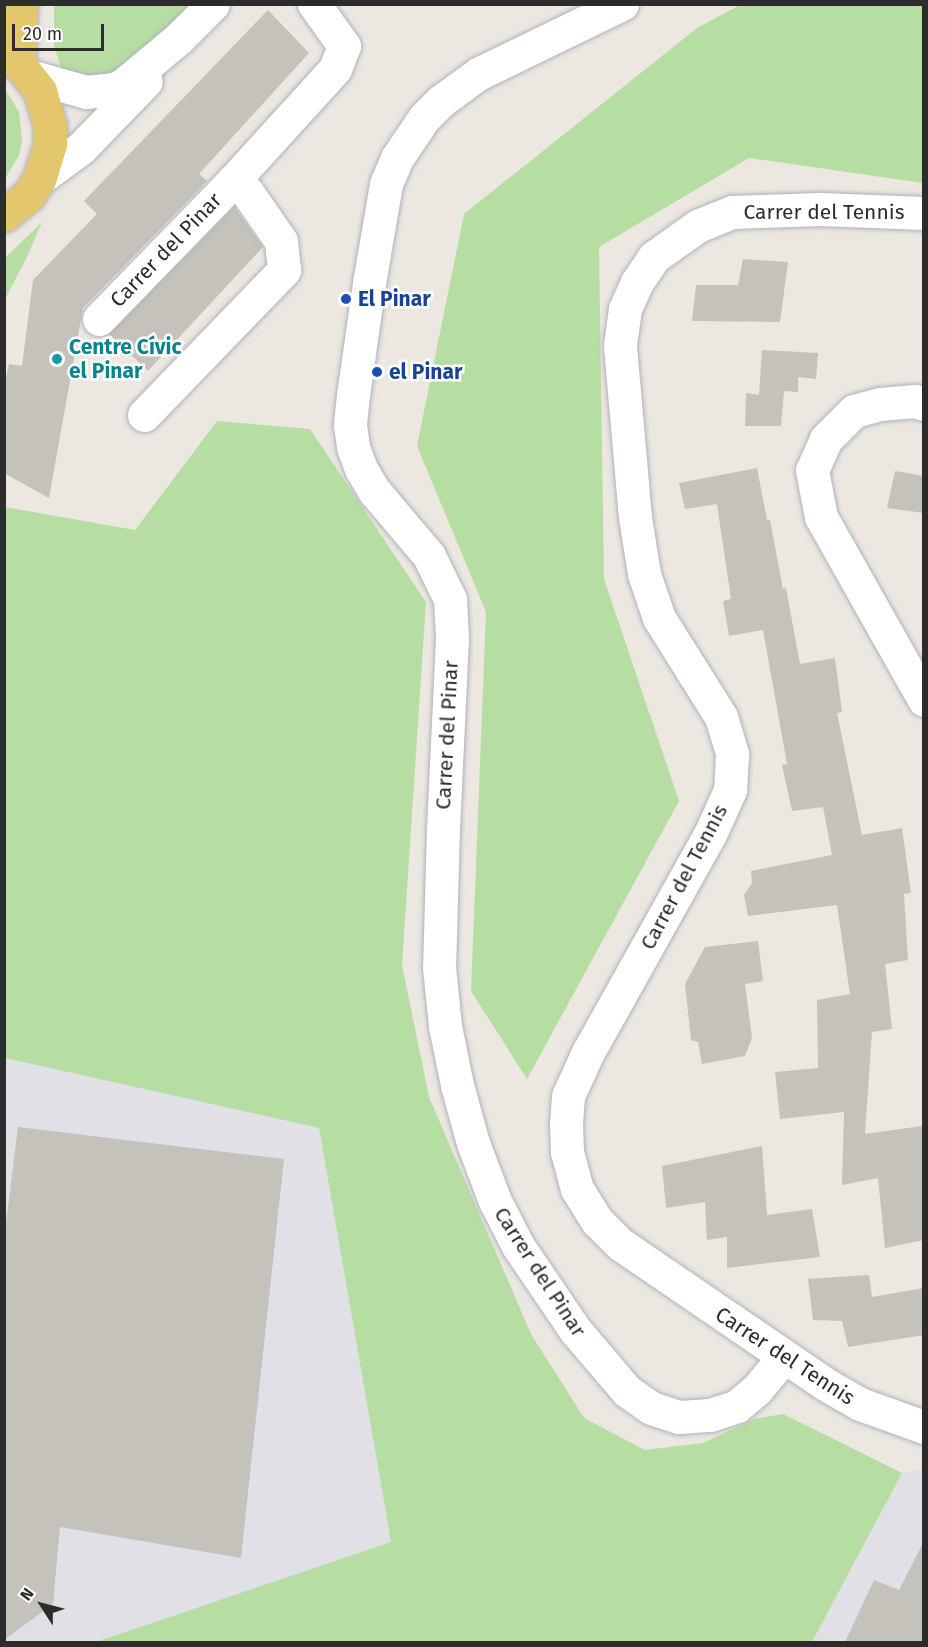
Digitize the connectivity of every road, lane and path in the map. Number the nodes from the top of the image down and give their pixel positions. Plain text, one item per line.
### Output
1 (21, 4) edge
2 (213, 4) edge
3 (314, 4) edge
4 (622, 4) edge
5 (178, 39) junction
6 (18, 65) edge
7 (39, 179) junction
8 (233, 181) junction
9 (924, 213) edge
10 (4, 215) edge
11 (99, 320) dead end
12 (924, 404) edge
13 (144, 415) dead end
14 (924, 700) edge
15 (783, 1358) junction
16 (923, 1426) edge

1 - 6 main road
2 - 5 street
3 - 8 street, Carrer del Pinar
4 - 15 street, Carrer del Pinar
5 - 6 street
5 - 7 street
6 - 7 main road
7 - 10 main road
8 - 11 street, Carrer del Pinar
8 - 13 street, Carrer del Pinar
9 - 15 street, Carrer del Tennis
12 - 14 street
15 - 16 street, Carrer del Tennis

